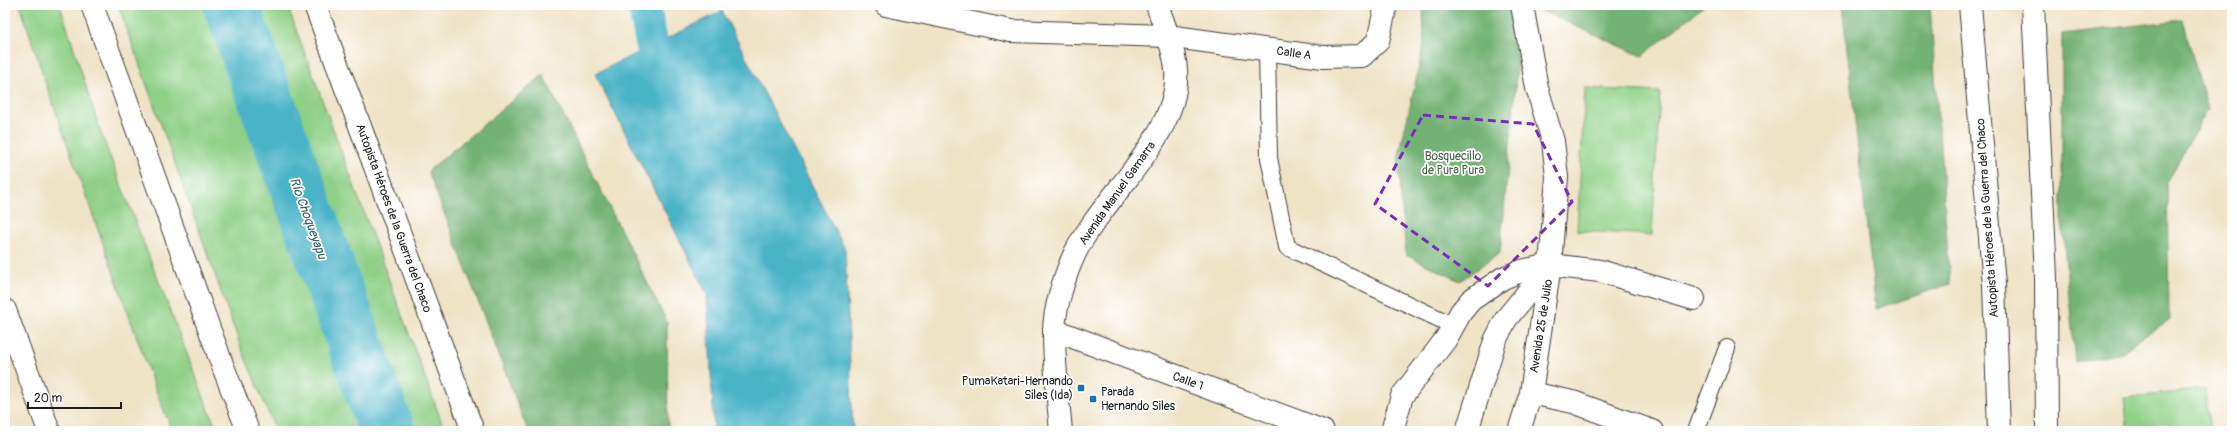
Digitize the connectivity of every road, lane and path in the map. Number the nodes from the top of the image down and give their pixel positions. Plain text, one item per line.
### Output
1 (92, 5) edge
2 (315, 5) edge
3 (886, 5) edge
4 (1158, 5) edge
5 (1386, 5) edge
6 (1522, 5) edge
7 (1970, 5) edge
8 (2033, 5) edge
9 (1168, 36) junction
10 (1267, 49) junction
11 (1550, 264) junction
12 (1694, 300) dead end
13 (5, 310) edge
14 (1452, 325) junction
15 (1054, 330) junction
16 (1727, 348) dead end
17 (1531, 393) junction
18 (50, 431) edge
19 (248, 431) edge
20 (473, 431) edge
21 (1061, 431) edge
22 (1323, 431) edge
23 (1392, 431) edge
24 (1467, 431) edge
25 (1520, 431) edge
26 (1652, 431) edge
27 (1696, 431) edge
28 (1999, 431) edge
29 (2047, 431) edge

1 - 19 main road
2 - 20 main road, Autopista Héroes de la Guerra del Chaco
3 - 9 main road, Calle A
4 - 9 main road, Avenida Manuel Gamarra
5 - 10 main road, Calle A
6 - 11 main road
7 - 28 main road, Autopista Héroes de la Guerra del Chaco
8 - 29 main road
9 - 10 main road, Calle A
9 - 15 main road, Avenida Manuel Gamarra
10 - 14 lane
11 - 12 main road
11 - 14 main road
11 - 17 main road, Avenida 25 de Julio
11 - 24 main road, Avenida 25 de Julio
13 - 18 main road
14 - 23 main road
15 - 21 main road, Avenida Manuel Gamarra
15 - 22 main road, Calle 1
16 - 27 lane
17 - 25 main road, Avenida 25 de Julio
17 - 26 main road

